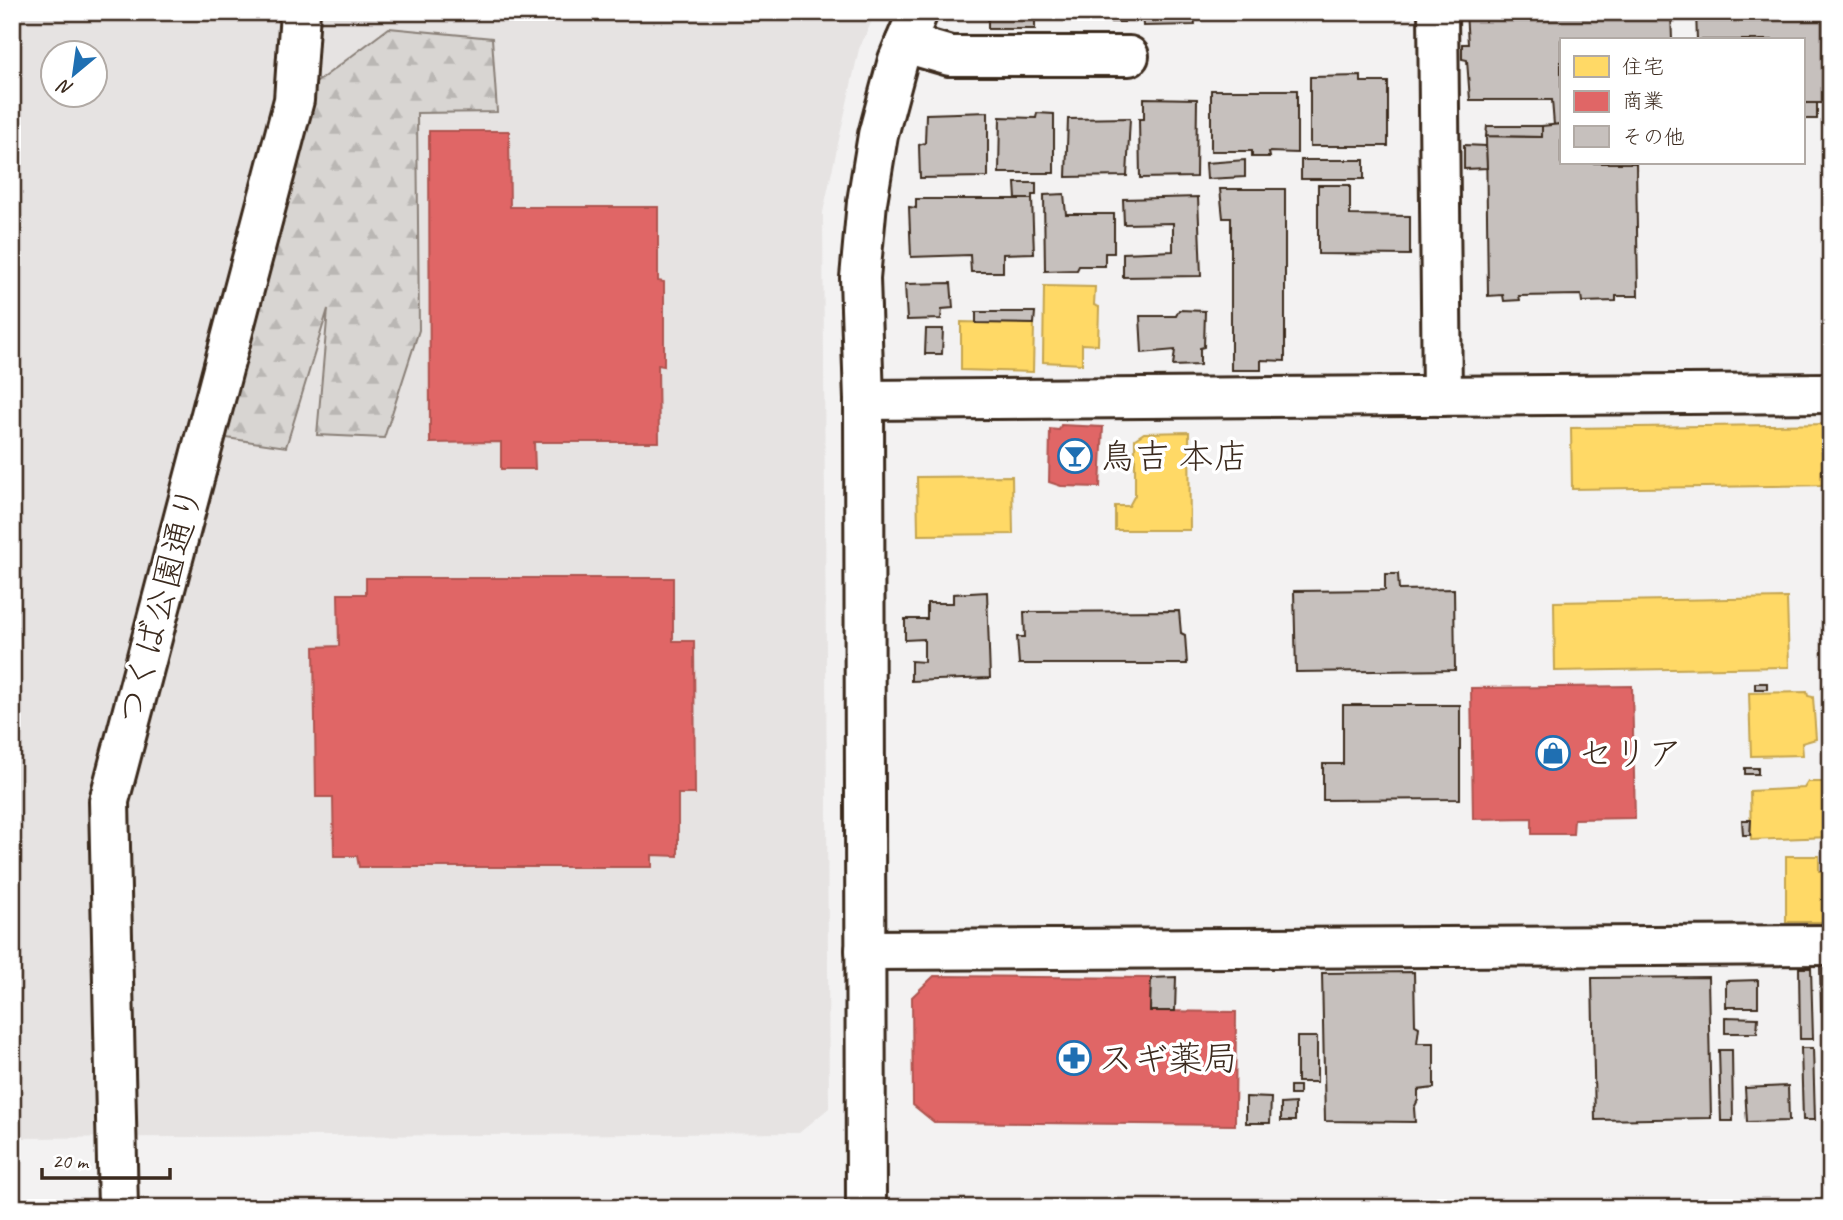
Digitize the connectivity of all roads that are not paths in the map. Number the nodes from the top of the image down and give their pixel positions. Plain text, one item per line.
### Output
1 (300, 12) edge
2 (1438, 12) edge
3 (912, 28) edge
4 (1129, 56) dead end
5 (1831, 393) edge
6 (1442, 396) junction
7 (864, 400) junction
8 (1831, 945) edge
9 (865, 950) junction
10 (118, 1208) edge
11 (866, 1208) edge

1 - 10 street, つくば公園通り
2 - 6 street
3 - 4 street
3 - 7 street
5 - 6 street
6 - 7 street
7 - 9 street
8 - 9 street
9 - 11 street

